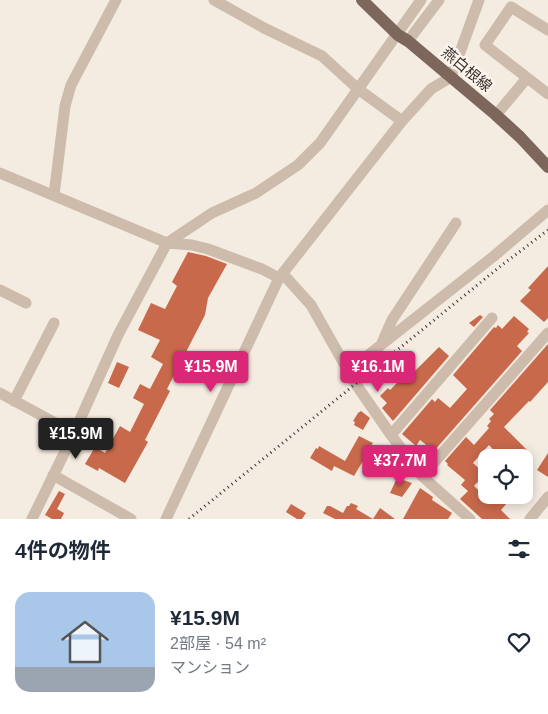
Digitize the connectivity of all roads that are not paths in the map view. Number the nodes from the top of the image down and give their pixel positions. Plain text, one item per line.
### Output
1 (116, 0) edge
2 (214, 0) edge
3 (362, 0) edge
4 (421, 0) edge
5 (439, 0) edge
6 (478, 0) edge
7 (548, 30) edge
8 (403, 38) junction
9 (451, 77) junction
10 (528, 78) junction
11 (358, 90) junction
12 (548, 94) edge
13 (496, 115) junction
14 (402, 121) junction
15 (548, 167) edge
16 (0, 173) edge
17 (54, 195) junction
18 (548, 210) edge
19 (456, 223) dead end
20 (168, 244) junction
21 (281, 276) junction
22 (0, 290) edge
23 (26, 303) dead end
24 (492, 318) dead end
25 (54, 323) dead end
26 (548, 333) edge
27 (382, 345) junction
28 (348, 371) junction
29 (0, 393) edge
30 (14, 401) junction
31 (74, 433) junction
32 (391, 435) junction
33 (53, 475) junction
34 (422, 476) junction
35 (548, 497) edge
36 (32, 519) edge
37 (131, 519) edge
38 (166, 519) edge
39 (470, 519) edge
40 (530, 519) edge

1 - 17 street
2 - 11 street
3 - 8 main road, 燕白根線
4 - 8 street
5 - 8 street
6 - 9 street
7 - 10 street
8 - 9 main road, 燕白根線
8 - 11 street
9 - 13 main road, 燕白根線
9 - 14 street
10 - 12 street
10 - 13 street
11 - 14 street
11 - 20 street
13 - 15 main road, 燕白根線
14 - 21 street
16 - 17 street
17 - 20 street
18 - 27 street
19 - 27 street
20 - 21 street
20 - 31 street
21 - 28 street
21 - 38 street
22 - 23 street
24 - 32 street
25 - 30 street
26 - 34 street
27 - 28 street
28 - 32 street
29 - 30 street
30 - 31 street
31 - 33 street
32 - 34 street
33 - 36 street
33 - 37 street
34 - 39 street
35 - 40 street

